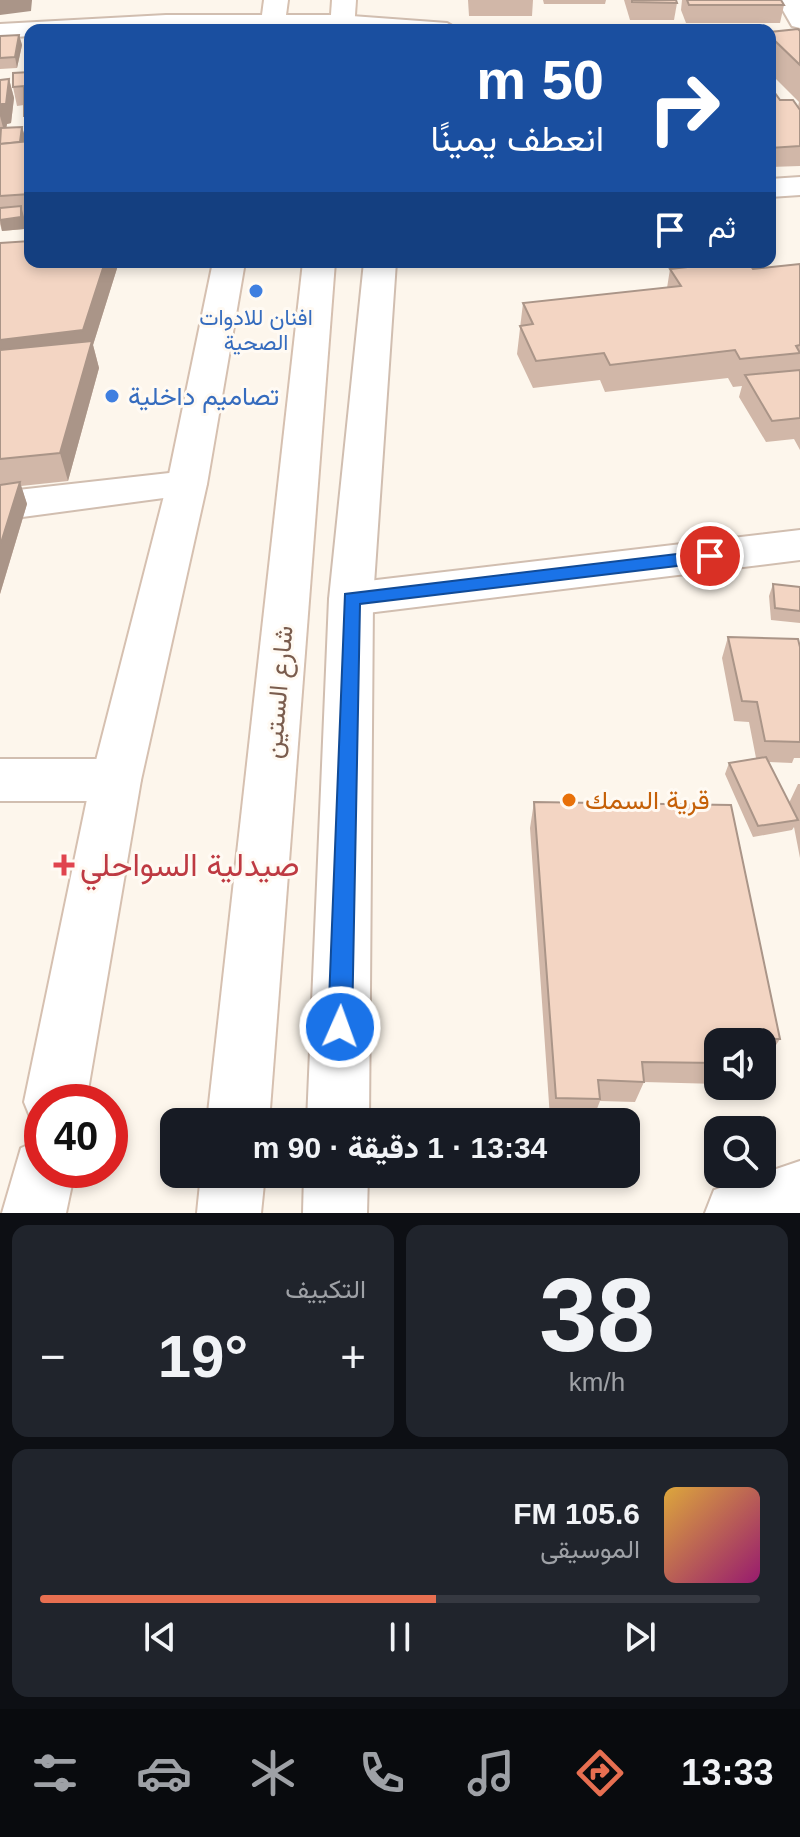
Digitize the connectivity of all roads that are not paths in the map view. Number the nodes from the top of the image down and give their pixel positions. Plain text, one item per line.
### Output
1 (215, 0) edge
2 (344, 0) edge
3 (789, 0) edge
4 (398, 14) edge
5 (274, 18) edge
6 (88, 24) edge
7 (136, 24) edge
8 (319, 24) edge
9 (342, 24) edge
10 (355, 24) edge
11 (429, 24) edge
12 (444, 24) edge
13 (24, 30) edge
14 (0, 31) edge
15 (795, 34) edge
16 (800, 186) edge
17 (776, 188) edge
18 (228, 268) edge
19 (318, 268) edge
20 (379, 268) edge
21 (187, 484) junction
22 (0, 506) edge
23 (800, 545) edge
24 (351, 599) junction
25 (0, 780) edge
26 (116, 780) junction
27 (58, 1084) edge
28 (239, 1108) edge
29 (338, 1108) edge
30 (39, 1188) edge
31 (232, 1188) edge
32 (336, 1188) edge
33 (800, 1193) edge
34 (34, 1213) edge
35 (229, 1213) edge
36 (335, 1213) edge
37 (737, 1213) edge

1 - 6 street
2 - 9 street
3 - 15 street
4 - 10 street
4 - 11 street
4 - 12 street
5 - 7 street
5 - 8 street
13 - 14 street
16 - 17 street
18 - 21 street
19 - 28 street, شارع الستين
20 - 24 street
21 - 22 street
21 - 26 street
23 - 24 street
24 - 29 street
25 - 26 street
26 - 27 street
30 - 34 street
31 - 35 street
32 - 36 street
33 - 37 street

